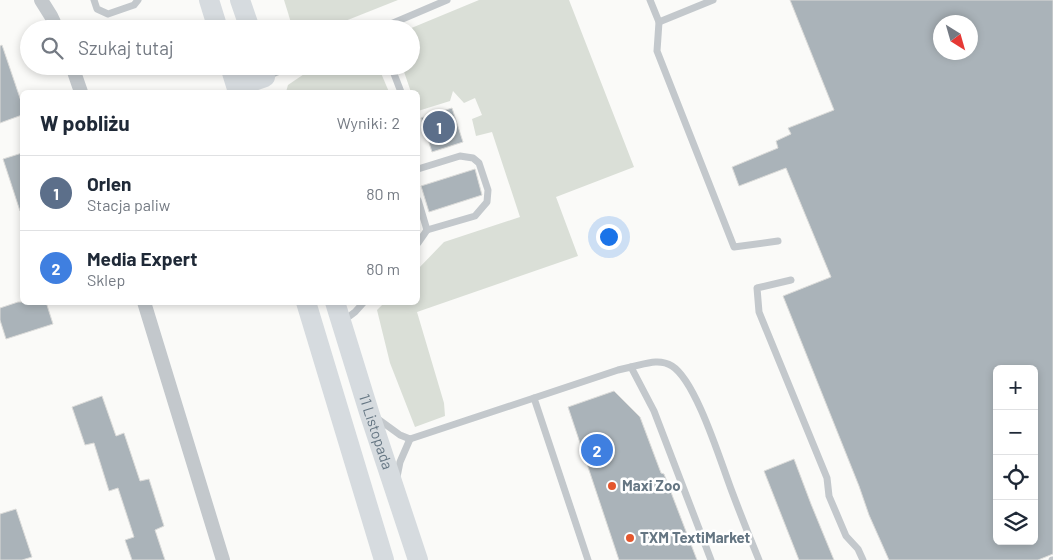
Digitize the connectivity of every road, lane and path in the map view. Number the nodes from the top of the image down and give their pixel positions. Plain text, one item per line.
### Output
1 (41, 0) edge
2 (94, 0) edge
3 (138, 0) edge
4 (209, 0) edge
5 (240, 0) edge
6 (447, 0) edge
7 (650, 0) edge
8 (713, 0) edge
9 (54, 20) edge
10 (215, 20) edge
11 (247, 20) edge
12 (400, 20) edge
13 (659, 22) junction
14 (75, 75) edge
15 (233, 75) edge
16 (394, 75) edge
17 (266, 79) edge
18 (80, 90) edge
19 (237, 90) edge
20 (400, 90) edge
21 (420, 168) edge
22 (420, 207) edge
23 (427, 230) junction
24 (420, 240) edge
25 (778, 241) dead end
26 (791, 280) dead end
27 (145, 305) edge
28 (307, 305) edge
29 (336, 305) edge
30 (361, 305) edge
31 (341, 323) junction
32 (315, 332) junction
33 (632, 367) junction
34 (534, 398) junction
35 (369, 412) junction
36 (410, 439) junction
37 (394, 487) junction
38 (223, 560) edge
39 (384, 560) edge
40 (418, 560) edge
41 (588, 560) edge
42 (711, 560) edge
43 (759, 560) edge
44 (863, 560) edge

1 - 9 street
2 - 3 lane
4 - 10 main road
5 - 11 main road
6 - 12 lane
7 - 13 lane
8 - 13 lane
13 - 25 lane
14 - 18 street
15 - 19 main road
16 - 20 lane
17 - 19 main road
21 - 23 lane
22 - 23 lane
23 - 24 lane
26 - 44 lane
27 - 38 street
28 - 32 main road, 11 Listopada
29 - 31 main road, 11 Listopada
30 - 31 lane
31 - 32 main road
31 - 35 main road, 11 Listopada
32 - 39 main road, 11 Listopada
33 - 34 lane
33 - 42 lane
33 - 43 lane
34 - 36 lane
34 - 41 lane
35 - 36 lane
35 - 37 main road, 11 Listopada
36 - 37 lane
37 - 40 main road, 11 Listopada

